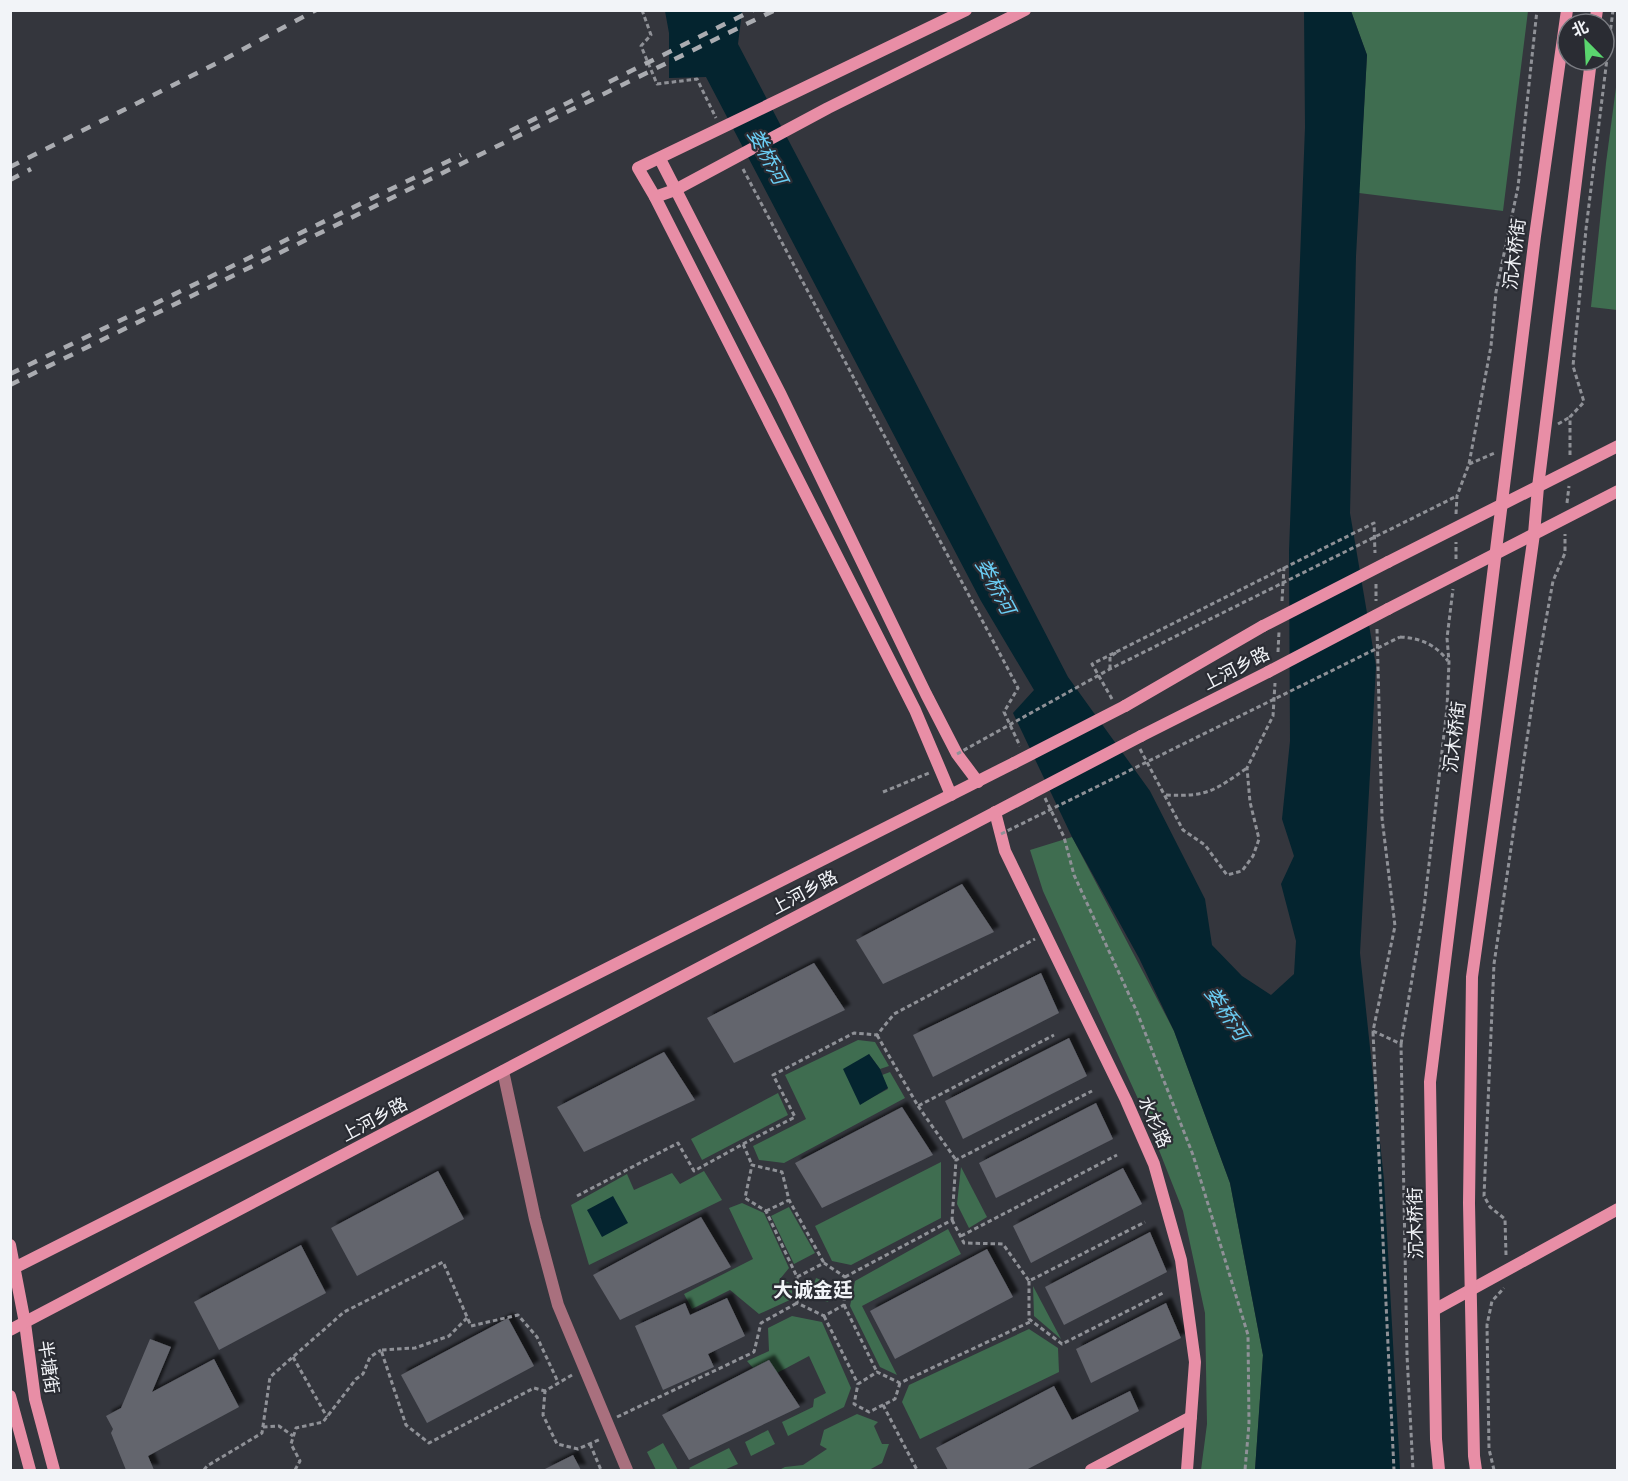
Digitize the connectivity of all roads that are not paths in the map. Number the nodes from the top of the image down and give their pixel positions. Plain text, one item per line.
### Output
1 (966, 10) edge
2 (1025, 10) edge
3 (1566, 10) edge
4 (1590, 72) edge
5 (660, 159) junction
6 (675, 190) junction
7 (656, 197) junction
8 (1617, 446) edge
9 (1538, 487) junction
10 (1617, 491) edge
11 (1502, 504) junction
12 (1534, 534) junction
13 (1495, 555) junction
14 (978, 782) junction
15 (951, 795) junction
16 (995, 812) junction
17 (502, 1071) junction
18 (1617, 1209) edge
19 (10, 1245) edge
20 (12, 1269) edge
21 (1471, 1289) junction
22 (1434, 1310) junction
23 (25, 1323) junction
24 (10, 1330) edge
25 (10, 1396) edge
26 (1191, 1417) junction
27 (30, 1470) edge
28 (54, 1470) edge
29 (627, 1470) edge
30 (1091, 1470) edge
31 (1187, 1470) edge
32 (1439, 1470) edge
33 (1476, 1470) edge

1 - 5 street
2 - 6 street
3 - 11 street, 沉木桥街
4 - 9 street
5 - 6 street
5 - 7 street
6 - 7 street
6 - 14 street
7 - 15 street
8 - 9 street, 上河乡路
9 - 11 street, 上河乡路
9 - 12 street
10 - 12 street, 上河乡路
11 - 13 street, 沉木桥街
11 - 14 street, 上河乡路, bridge
12 - 13 street, 上河乡路
12 - 21 street
13 - 16 street, 上河乡路, bridge
13 - 22 street, 沉木桥街
14 - 15 street, 上河乡路
15 - 20 street, 上河乡路
16 - 17 street, 上河乡路
16 - 26 street, 水杉路
17 - 23 street, 上河乡路
17 - 29 street
18 - 21 street
19 - 20 street, 半塘街
20 - 23 street, 半塘街
21 - 22 street
21 - 33 street
22 - 32 street, 沉木桥街
23 - 24 street, 上河乡路
23 - 28 street, 半塘街
25 - 27 street
26 - 30 street
26 - 31 street, 水杉路

